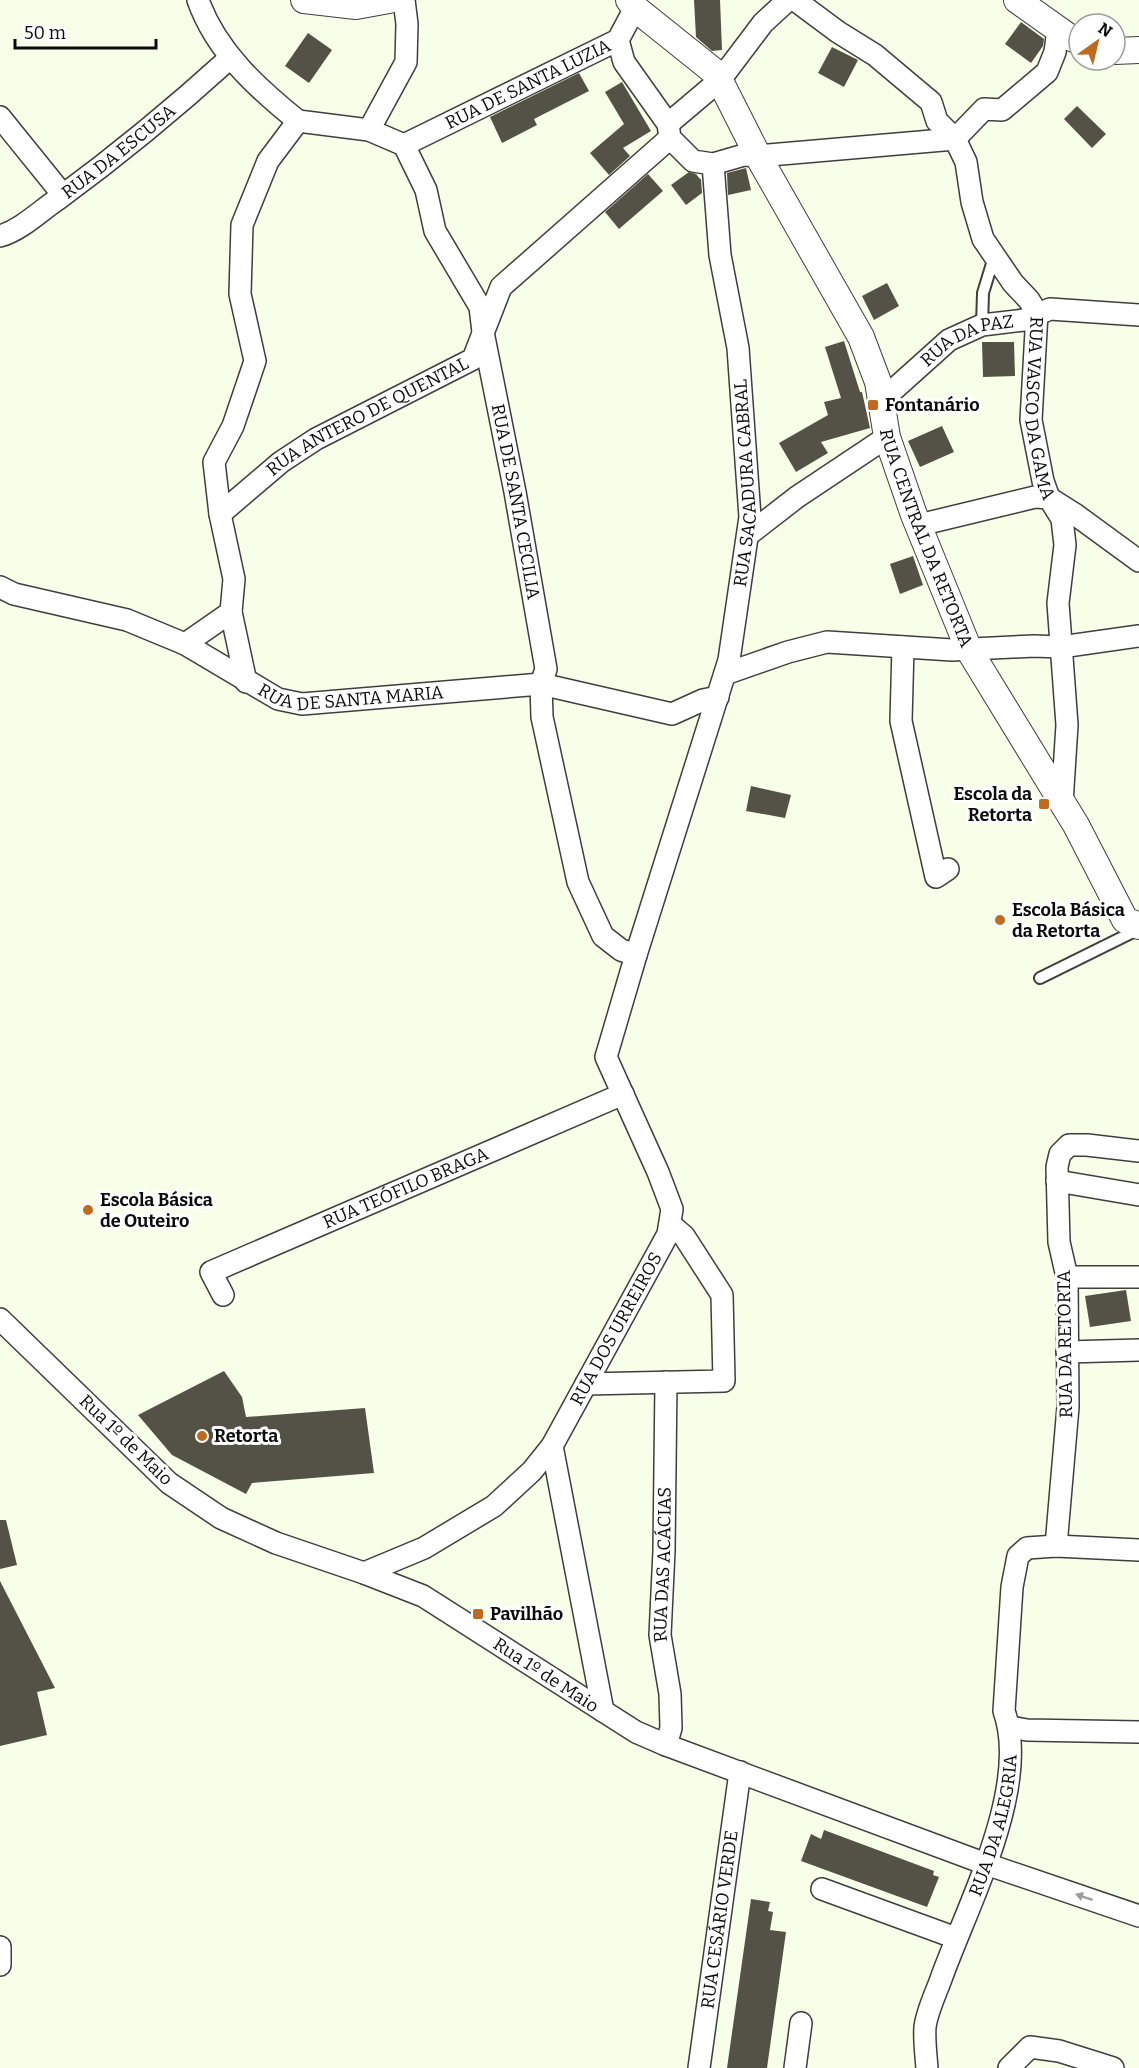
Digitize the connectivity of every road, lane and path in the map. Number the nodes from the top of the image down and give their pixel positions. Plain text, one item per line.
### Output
1 (198, 0) edge
2 (304, 0) edge
3 (390, 0) edge
4 (404, 0) edge
5 (788, 0) edge
6 (795, 0) edge
7 (1017, 0) edge
8 (632, 4) edge
9 (1067, 34) edge
10 (1067, 37) edge
11 (618, 40) junction
12 (230, 58) junction
13 (720, 80) junction
14 (0, 117) edge
15 (298, 121) junction
16 (369, 130) junction
17 (669, 131) junction
18 (955, 139) junction
19 (404, 145) junction
20 (758, 156) junction
21 (713, 164) junction
22 (63, 195) junction
23 (0, 236) edge
24 (994, 257) junction
25 (1036, 313) junction
26 (1139, 315) edge
27 (982, 325) junction
28 (483, 332) junction
29 (881, 401) junction
30 (886, 437) junction
31 (1049, 498) junction
32 (220, 514) junction
33 (919, 525) junction
34 (748, 535) junction
35 (1139, 561) edge
36 (0, 587) edge
37 (231, 612) junction
38 (1139, 636) edge
39 (185, 644) junction
40 (903, 647) junction
41 (1061, 647) junction
42 (969, 650) junction
43 (725, 674) junction
44 (246, 682) junction
45 (541, 684) junction
46 (718, 696) junction
47 (1062, 803) junction
48 (948, 869) dead end
49 (1139, 926) edge
50 (636, 955) junction
51 (1040, 978) dead end
52 (623, 1094) junction
53 (1139, 1151) edge
54 (1057, 1181) junction
55 (1139, 1195) edge
56 (670, 1224) junction
57 (1067, 1277) junction
58 (1139, 1277) edge
59 (223, 1295) dead end
60 (0, 1319) edge
61 (1139, 1350) edge
62 (1067, 1352) junction
63 (666, 1382) junction
64 (586, 1384) junction
65 (552, 1446) junction
66 (1056, 1546) junction
67 (1139, 1550) edge
68 (364, 1573) junction
69 (603, 1712) junction
70 (1010, 1727) junction
71 (1139, 1732) edge
72 (666, 1745) junction
73 (740, 1772) junction
74 (986, 1864) junction
75 (822, 1889) dead end
76 (1139, 1916) edge
77 (956, 1938) junction
78 (0, 1947) edge
79 (0, 1965) edge
80 (801, 2023) dead end
81 (699, 2068) edge
82 (795, 2068) edge
83 (927, 2068) edge
84 (1009, 2068) edge
85 (1113, 2068) edge

1 - 12 street
2 - 3 street
4 - 16 street
5 - 13 street, RUA ANTERO DE QUENTAL
6 - 18 street, RUA VASCO DA GAMA
7 - 9 street
8 - 11 street, RUA DE SANTA LUZIA
8 - 13 street, RUA CENTRAL DA RETORTA
10 - 18 street
11 - 17 street
11 - 19 street, RUA DE SANTA LUZIA
12 - 15 street
12 - 22 street, RUA DA ESCUSA
13 - 17 street, RUA ANTERO DE QUENTAL
13 - 20 street, RUA CENTRAL DA RETORTA
14 - 22 street
15 - 16 street
15 - 32 street
16 - 19 street
17 - 21 street
17 - 28 street, RUA ANTERO DE QUENTAL
18 - 20 street
18 - 24 street, RUA VASCO DA GAMA
19 - 28 street, RUA DE SANTA CECILIA
20 - 21 street
20 - 29 street, RUA CENTRAL DA RETORTA
21 - 34 street, RUA SACADURA CABRAL
22 - 23 street, RUA DA ESCUSA
24 - 25 street, RUA VASCO DA GAMA
24 - 27 lane
25 - 26 street, RUA DA PAZ
25 - 27 street, RUA DA PAZ
25 - 31 street, RUA VASCO DA GAMA
27 - 29 street, RUA DA PAZ
28 - 32 street, RUA ANTERO DE QUENTAL
28 - 45 street, RUA DE SANTA CECILIA
29 - 30 street, RUA CENTRAL DA RETORTA
30 - 33 street, RUA CENTRAL DA RETORTA
30 - 34 street
31 - 33 street
31 - 35 street
31 - 41 street, RUA VASCO DA GAMA
32 - 37 street
33 - 42 street, RUA CENTRAL DA RETORTA
34 - 43 street, RUA SACADURA CABRAL
36 - 39 street, RUA DE SANTA MARIA
37 - 39 street
37 - 44 street
38 - 41 street
39 - 44 street, RUA DE SANTA MARIA
40 - 42 street
40 - 43 street
40 - 48 street
41 - 42 street
41 - 47 street, RUA VASCO DA GAMA
42 - 47 street, RUA CENTRAL DA RETORTA
43 - 46 street, RUA SACADURA CABRAL
44 - 45 street, RUA DE SANTA MARIA
45 - 46 street, RUA DE SANTA MARIA
45 - 50 street, RUA DE SANTA CECILIA
46 - 50 street, RUA SACADURA CABRAL
47 - 49 street, RUA CENTRAL DA RETORTA
49 - 51 lane
50 - 52 street, RUA DOS URREIROS
52 - 56 street, RUA DOS URREIROS
52 - 59 street, RUA TEÓFILO BRAGA
53 - 54 street, RUA DA RETORTA
54 - 55 street
54 - 57 street, RUA DA RETORTA
56 - 63 street
56 - 64 street, RUA DOS URREIROS
57 - 58 street
57 - 62 street, RUA DA RETORTA
60 - 68 street, Rua 1º de Maio
61 - 62 street
62 - 66 street, RUA DA RETORTA
63 - 64 street
63 - 72 street, RUA DAS ACÁCIAS
64 - 65 street, RUA DOS URREIROS
65 - 68 street, RUA DOS URREIROS
65 - 69 street
66 - 67 street, RUA DA ALEGRIA
66 - 70 street, RUA DA ALEGRIA
68 - 69 street, Rua 1º de Maio
69 - 72 street, Rua 1º de Maio
70 - 71 street
70 - 74 street, RUA DA ALEGRIA
72 - 73 street, Rua 1º de Maio
73 - 74 street, Rua 1º de Maio
73 - 81 street, RUA CESÁRIO VERDE
76 -> 74 street
74 - 77 street, RUA DA ALEGRIA
75 - 77 street
77 - 83 street, RUA DA ALEGRIA
78 - 79 street
80 - 82 street
84 - 85 street

